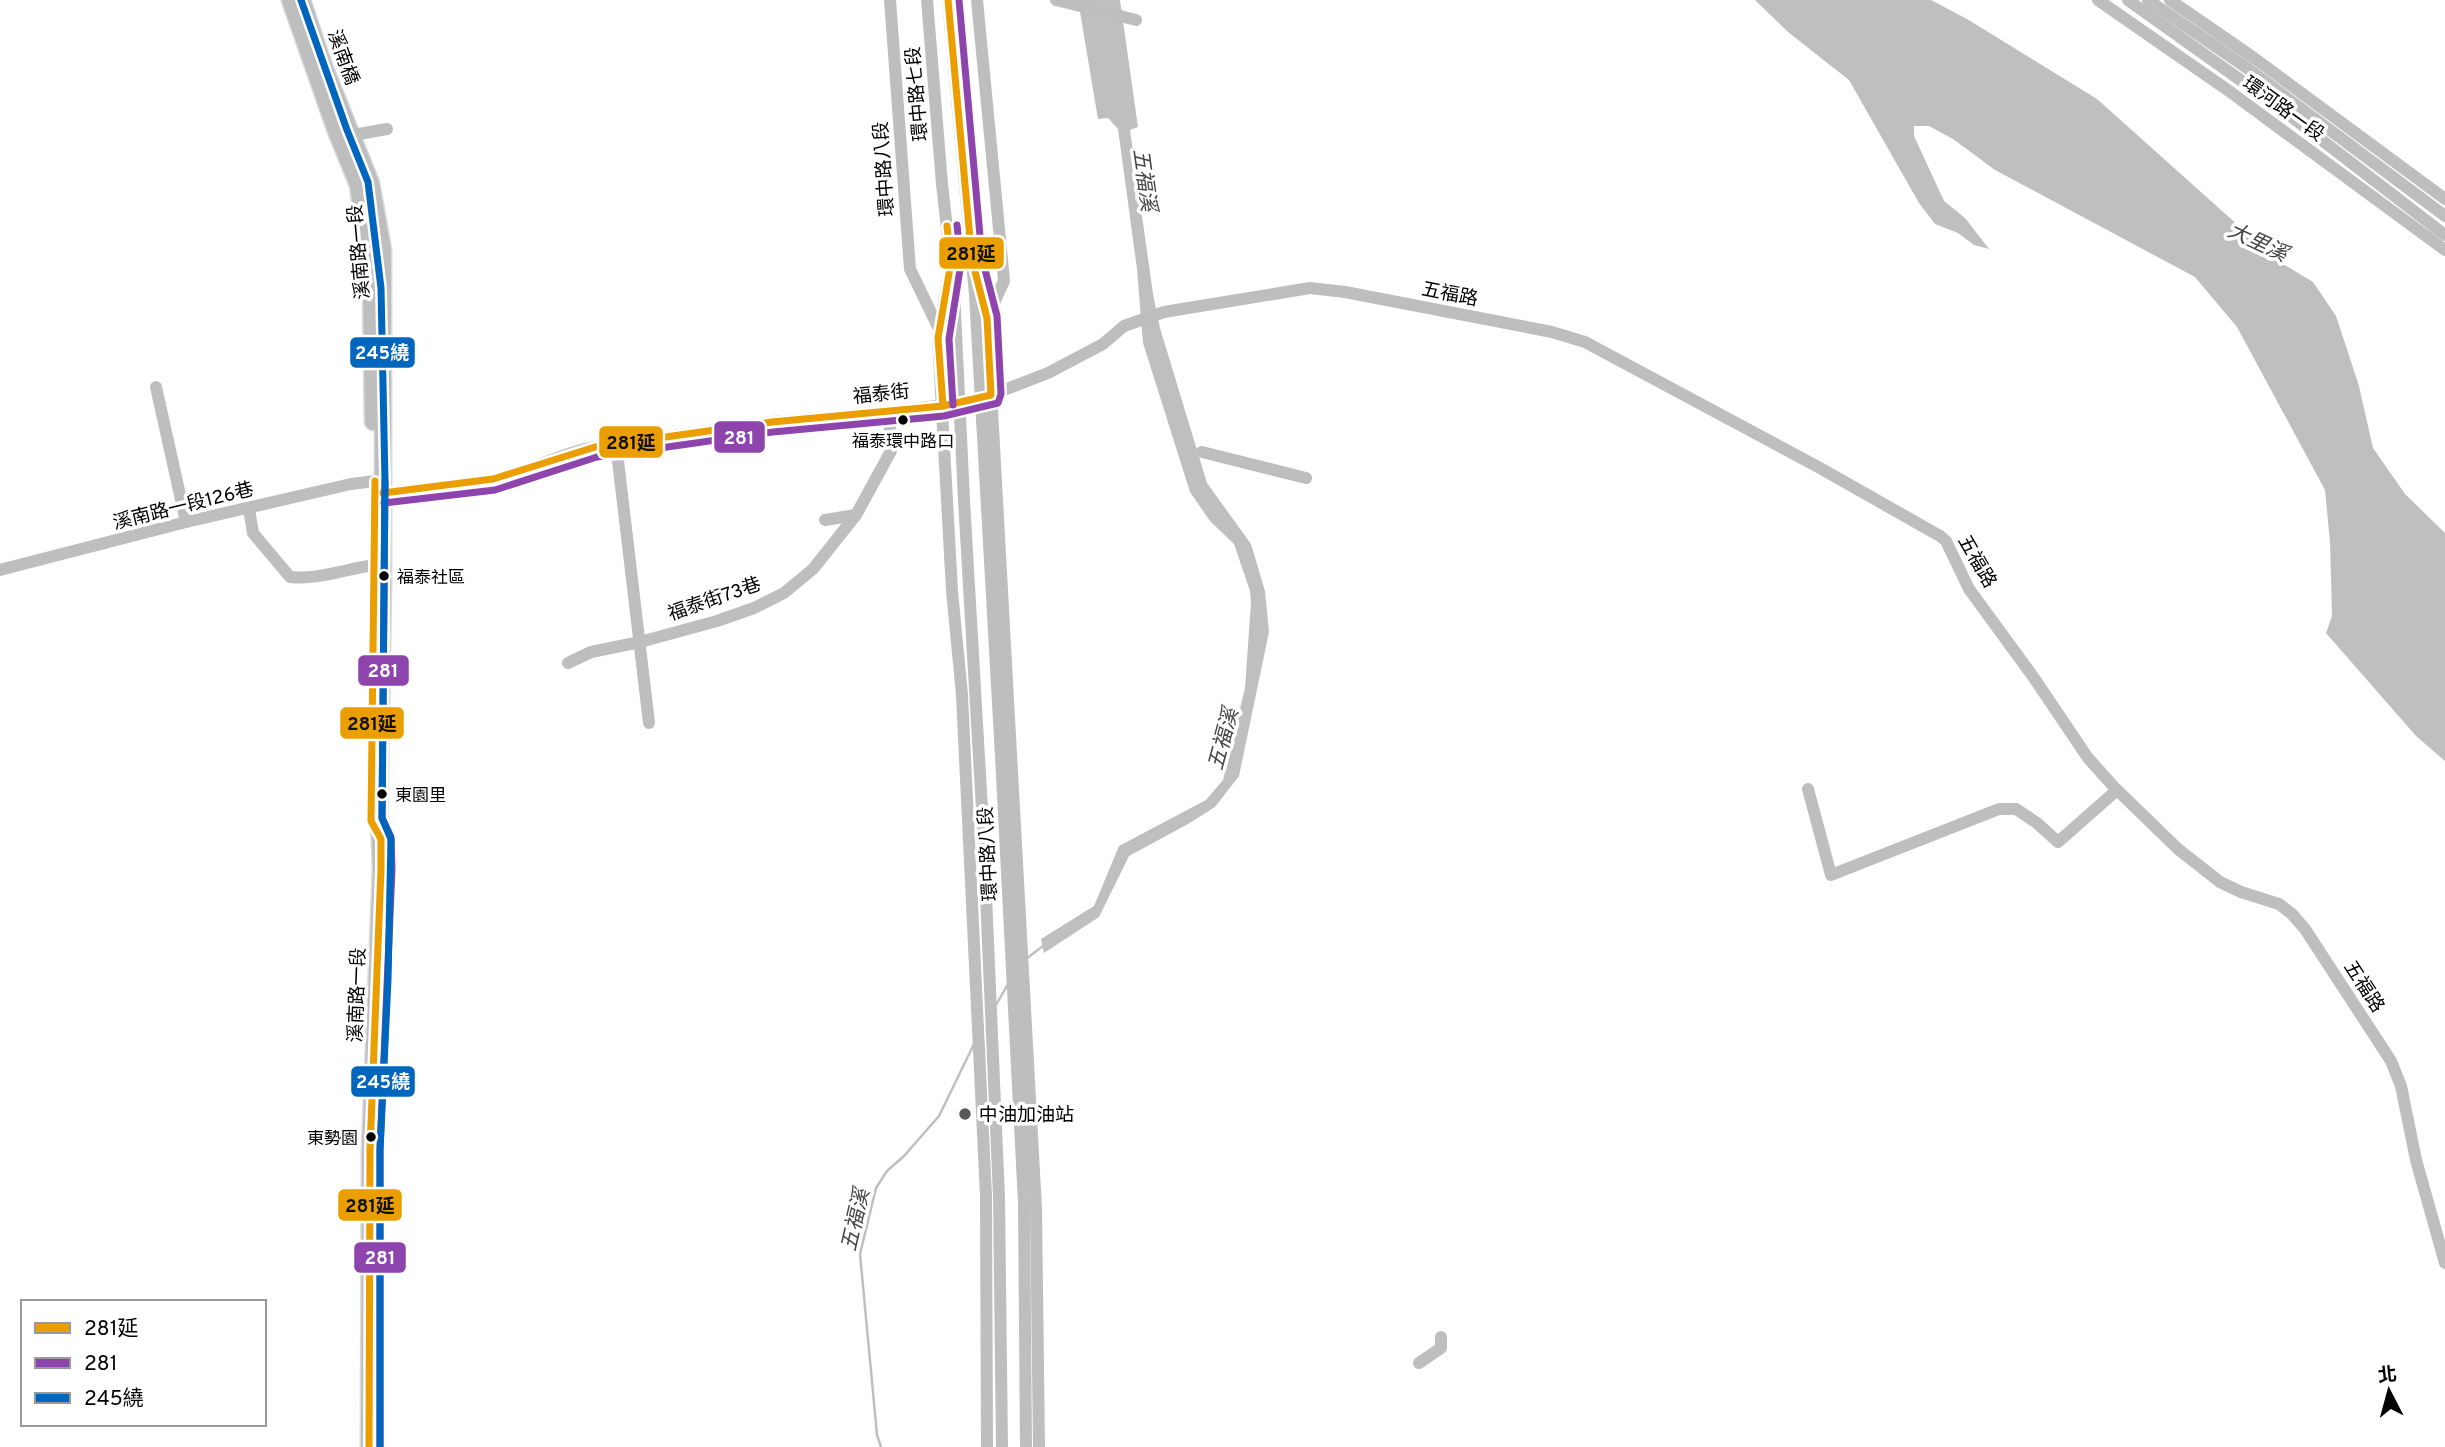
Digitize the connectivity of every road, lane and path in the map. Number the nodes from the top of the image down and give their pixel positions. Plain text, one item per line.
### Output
1 (290, 0) edge
2 (302, 0) edge
3 (890, 0) edge
4 (927, 0) edge
5 (948, 0) edge
6 (976, 0) edge
7 (2098, 0) edge
8 (2127, 0) edge
9 (2148, 0) edge
10 (2169, 0) edge
11 (1060, 1) edge
12 (1136, 20) dead end
13 (2246, 68) junction
14 (2229, 91) junction
15 (387, 130) dead end
16 (346, 132) junction
17 (963, 180) joint
18 (942, 184) joint
19 (2445, 199) edge
20 (2445, 216) edge
21 (2445, 235) edge
22 (2445, 250) edge
23 (972, 260) junction
24 (951, 262) junction
25 (987, 318) junction
26 (1131, 323) joint
27 (939, 329) junction
28 (156, 387) dead end
29 (985, 397) junction
30 (959, 403) junction
31 (943, 406) junction
32 (889, 412) junction
33 (616, 444) junction
34 (1202, 452) dead end
35 (1306, 478) dead end
36 (379, 487) junction
37 (249, 509) junction
38 (856, 515) junction
39 (825, 520) dead end
40 (186, 522) junction
41 (376, 560) junction
42 (0, 570) edge
43 (640, 642) junction
44 (568, 663) dead end
45 (649, 723) dead end
46 (1808, 789) dead end
47 (2117, 790) junction
48 (1017, 941) junction
49 (984, 1015) junction
50 (1030, 1198) junction
51 (992, 1202) junction
52 (2445, 1263) edge
53 (1441, 1338) dead end
54 (1419, 1363) dead end
55 (369, 1447) edge
56 (987, 1447) edge
57 (1002, 1447) edge
58 (1026, 1447) edge
59 (1039, 1447) edge

1 - 16 main road, 溪南橋
2 - 16 main road, 溪南橋
3 - 27 street, 環中路八段
4 - 18 street, 環中路七段
5 - 17 street, 環中路七段
6 - 25 street, 環中路八段
7 - 14 street, 環河路一段
8 - 13 street, 環河路一段
9 - 13 street, 環河路一段
10 - 13 street, 環河路一段
11 - 12 street
13 - 14 street
13 - 19 street, 環河路一段
13 - 20 street, 環河路一段
13 - 21 street, 環河路一段
14 - 22 street, 環河路一段
15 - 16 street
16 - 36 main road, 溪南路一段
17 - 23 street, 環中路八段
18 - 24 street, 環中路八段
23 - 25 street, 環中路八段
23 - 29 street, 環中路八段
24 - 27 street, 環中路八段
24 - 30 street, 環中路八段
25 - 29 street, 環中路八段
26 - 29 street, 福泰街
26 - 47 street, 五福路
27 - 31 street, 環中路八段
28 - 40 street
29 - 30 street, 福泰街
29 - 48 street, 環中路八段
30 - 31 street, 福泰街
30 - 49 street, 環中路八段
31 - 32 street, 福泰街
31 - 49 street, 環中路八段
32 - 33 street, 福泰街
32 - 38 street, 福泰街73巷
33 - 36 street, 福泰街
33 - 43 street
34 - 35 street
36 - 37 street, 溪南路一段126巷
36 - 41 main road, 溪南路一段
37 - 40 street, 溪南路一段126巷
37 - 41 street
38 - 39 street
38 - 43 street, 福泰街73巷
40 - 42 street, 溪南路一段126巷
41 - 55 main road, 溪南路一段
43 - 44 street, 福泰街73巷
43 - 45 street
46 - 47 street
47 - 52 street, 五福路
48 - 50 street, 環中路八段
48 - 50 street, 環中路八段
49 - 51 street, 環中路八段
49 - 51 street, 環中路八段
50 - 51 street
50 - 58 street, 環中路八段
50 - 59 street, 環中路八段
51 - 56 street, 環中路八段
51 - 57 street, 環中路八段
53 - 54 street

